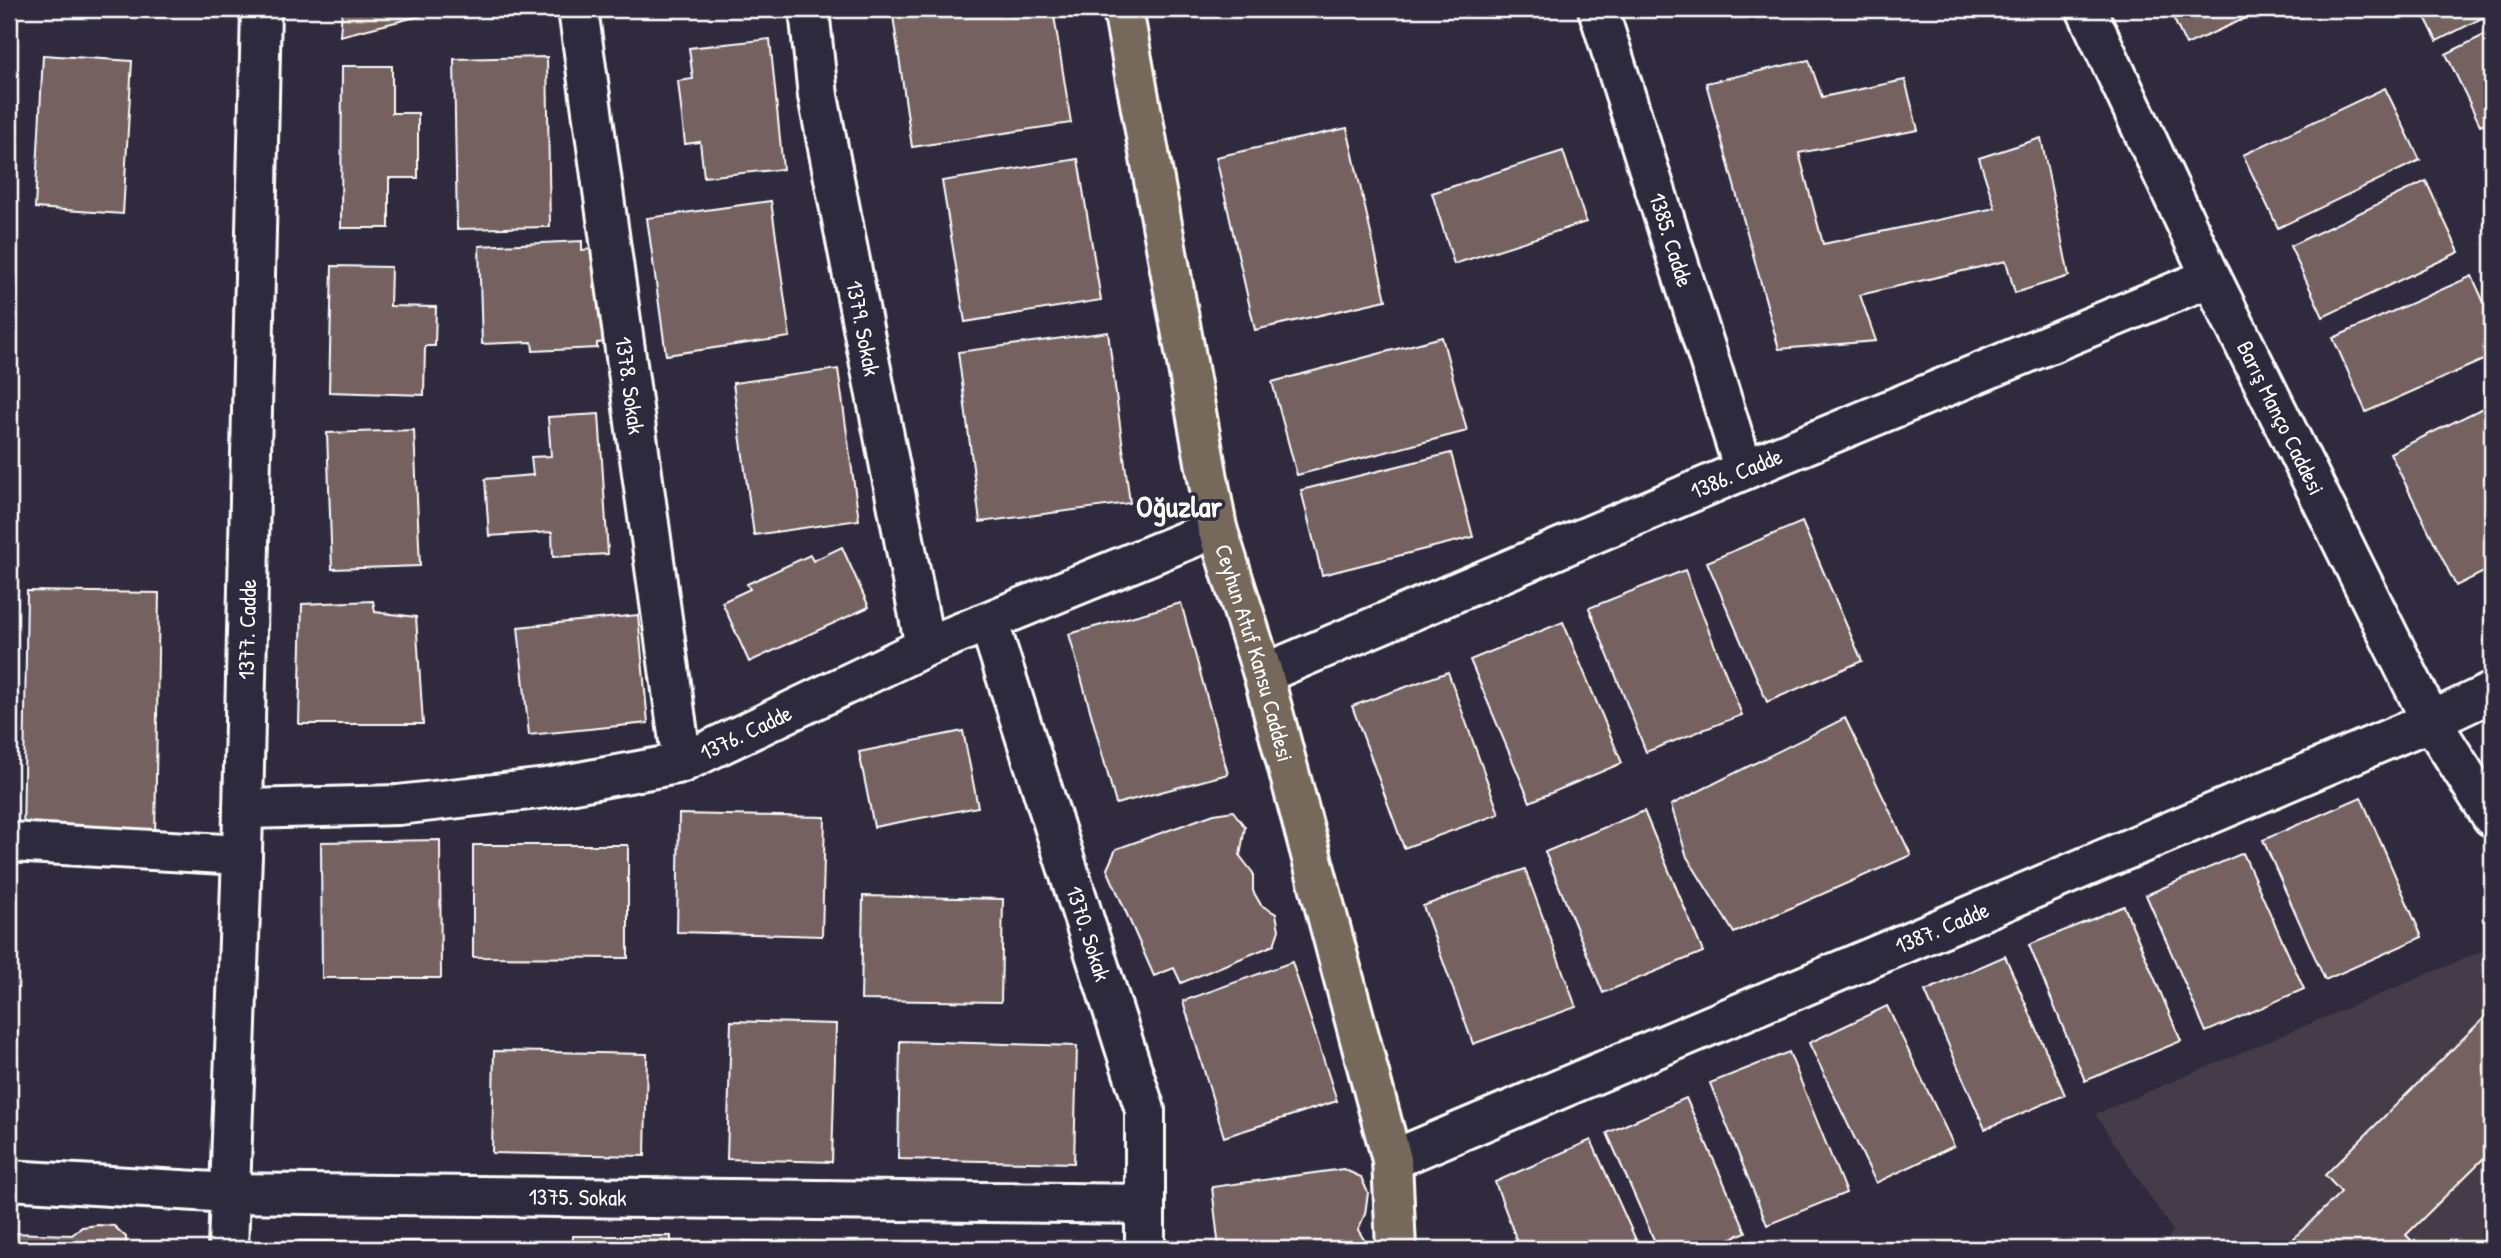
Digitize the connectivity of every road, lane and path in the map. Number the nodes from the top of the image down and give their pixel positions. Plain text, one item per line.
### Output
1 (261, 9) edge
2 (578, 9) edge
3 (808, 9) edge
4 (1123, 9) edge
5 (2086, 9) edge
6 (1610, 13) edge
7 (2211, 277) junction
8 (1744, 470) junction
9 (1217, 528) junction
10 (989, 622) junction
11 (925, 646) junction
12 (1263, 674) junction
13 (2492, 692) edge
14 (2431, 721) junction
15 (682, 762) junction
16 (243, 809) junction
17 (2492, 817) edge
18 (9, 842) edge
19 (242, 855) junction
20 (1392, 1160) junction
21 (9, 1180) edge
22 (231, 1193) junction
23 (1145, 1204) junction
24 (228, 1249) edge
25 (1145, 1249) edge
26 (1396, 1249) edge

1 - 16 street, 1377. Cadde
2 - 15 street, 1378. Sokak
3 - 11 street, 1379. Sokak
4 - 9 main road, Ceyhun Atuf Kansu Caddesi
5 - 7 street, Barış Manço Caddesi
6 - 8 street, 1385. Cadde
7 - 8 street, 1386. Cadde
7 - 14 street, Barış Manço Caddesi
8 - 12 street, 1386. Cadde
9 - 10 street, 1376. Cadde
9 - 12 main road, Ceyhun Atuf Kansu Caddesi
10 - 11 street, 1376. Cadde
10 - 23 street, 1370. Sokak
11 - 15 street, 1376. Cadde
12 - 20 main road, Ceyhun Atuf Kansu Caddesi
13 - 14 street, 1387. Cadde
14 - 17 street, Barış Manço Caddesi
14 - 20 street, 1387. Cadde
15 - 16 street, 1376. Cadde
16 - 19 street, 1377. Cadde
18 - 19 street
19 - 22 street, 1377. Cadde
20 - 26 main road, Ceyhun Atuf Kansu Caddesi
21 - 22 street, 1375. Sokak
22 - 23 street, 1375. Sokak
22 - 24 street, 1377. Cadde
23 - 25 street, 1370. Sokak

